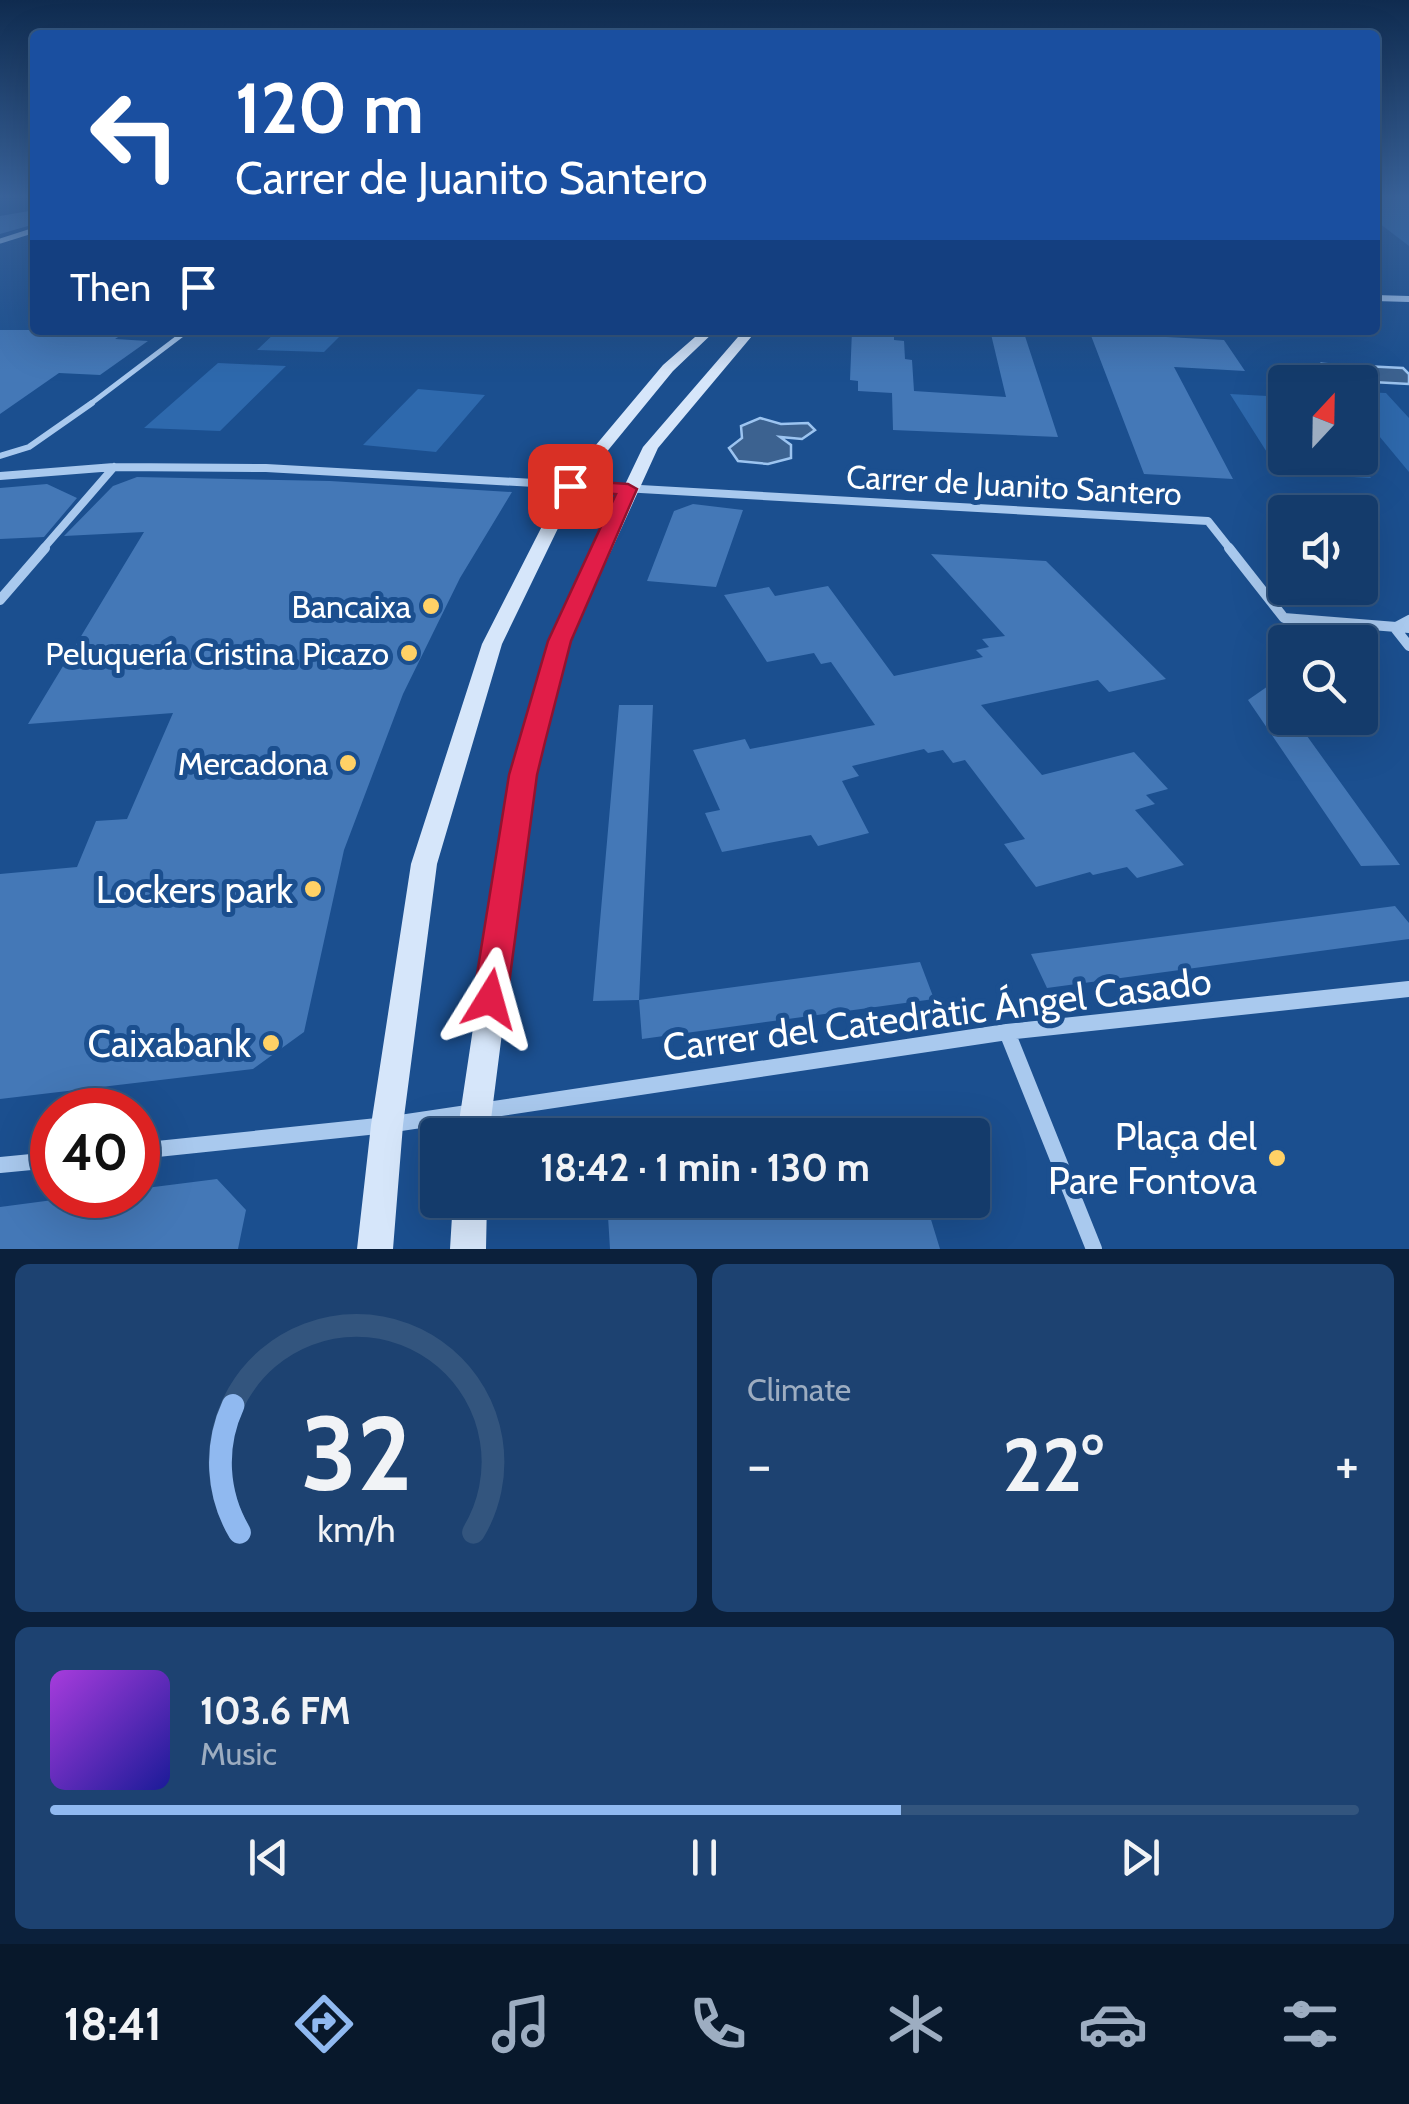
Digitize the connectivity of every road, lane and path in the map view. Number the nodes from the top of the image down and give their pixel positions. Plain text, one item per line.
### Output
1 (1380, 298) edge
2 (1409, 300) edge
3 (181, 335) edge
4 (704, 335) edge
5 (747, 335) edge
6 (0, 456) edge
7 (114, 466) junction
8 (0, 476) edge
9 (570, 486) junction
10 (628, 489) junction
11 (0, 600) edge
12 (1409, 619) edge
13 (1394, 628) junction
14 (1409, 628) edge
15 (1409, 646) edge
16 (1409, 989) edge
17 (1008, 1032) junction
18 (474, 1118) edge
19 (502, 1118) edge
20 (420, 1124) edge
21 (387, 1125) junction
22 (160, 1149) edge
23 (30, 1162) edge
24 (0, 1165) edge
25 (469, 1218) edge
26 (374, 1249) edge
27 (468, 1249) edge
28 (1094, 1249) edge

1 - 2 street
3 - 6 lane
4 - 9 street
5 - 10 street
7 - 8 street, Carrer de Juanito Santero
7 - 9 street, Carrer de Juanito Santero
7 - 11 street
9 - 10 street, Carrer de Juanito Santero
9 - 21 street
10 - 13 street, Carrer de Juanito Santero
10 - 18 street
12 - 13 lane
13 - 14 street, Carrer de Juanito Santero
13 - 15 street
16 - 17 street, Carrer del Catedràtic Ángel Casado
17 - 19 street, Carrer del Catedràtic Ángel Casado
17 - 28 street
20 - 21 street, Carrer del Catedràtic Ángel Casado
21 - 22 street, Carrer del Catedràtic Ángel Casado
21 - 26 street
23 - 24 street
25 - 27 street

